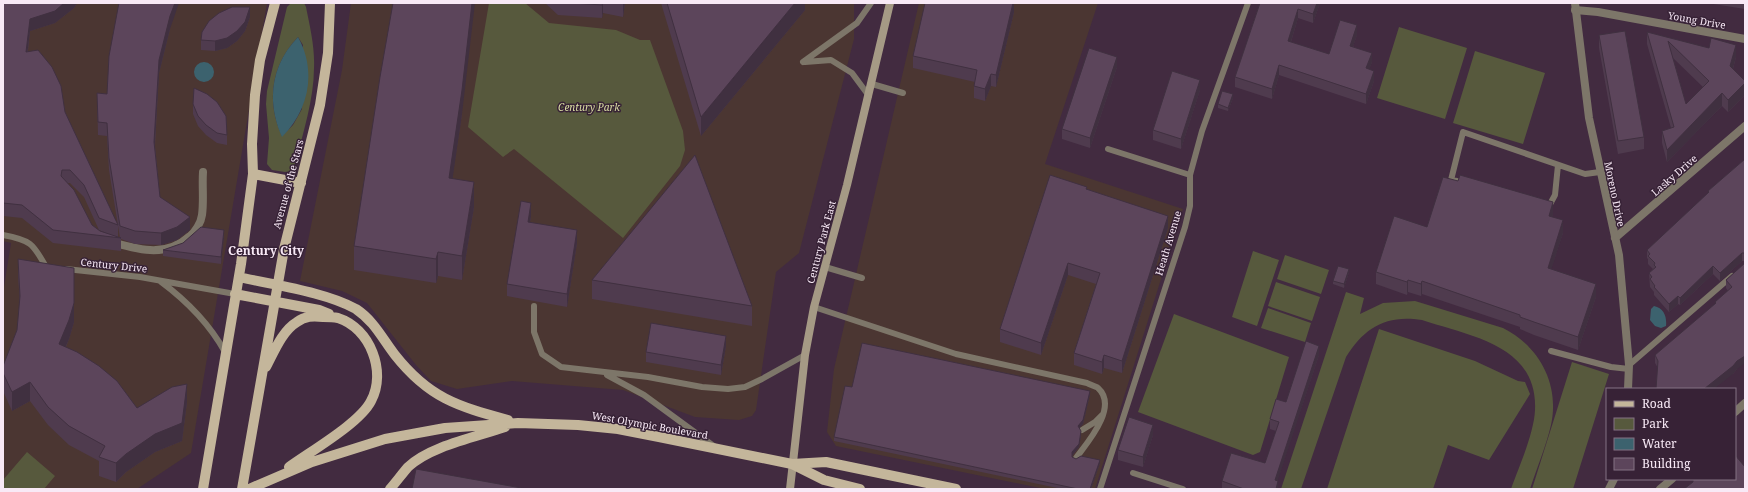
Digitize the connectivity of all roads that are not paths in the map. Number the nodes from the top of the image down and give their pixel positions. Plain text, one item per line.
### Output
1 (275, 3) edge
2 (330, 3) edge
3 (871, 3) edge
4 (890, 3) edge
5 (1248, 3) edge
6 (1575, 7) edge
7 (1745, 39) edge
8 (872, 84) junction
9 (903, 93) dead end
10 (869, 96) junction
11 (1745, 126) edge
12 (1108, 149) dead end
13 (1558, 165) junction
14 (203, 172) dead end
15 (1600, 172) junction
16 (253, 174) junction
17 (1190, 175) junction
18 (301, 183) junction
19 (1465, 184) edge
20 (1541, 204) edge
21 (3, 235) edge
22 (1615, 238) junction
23 (102, 239) edge
24 (825, 267) junction
25 (54, 268) edge
26 (62, 269) edge
27 (1739, 270) edge
28 (239, 277) junction
29 (862, 278) dead end
30 (159, 280) junction
31 (277, 285) junction
32 (235, 294) junction
33 (274, 302) junction
34 (534, 306) dead end
35 (814, 307) junction
36 (338, 318) junction
37 (1551, 351) dead end
38 (226, 353) junction
39 (805, 355) junction
40 (1629, 367) junction
41 (604, 373) junction
42 (262, 374) junction
43 (1628, 388) edge
44 (1745, 403) edge
45 (1736, 411) edge
46 (1104, 412) junction
47 (518, 423) junction
48 (1082, 430) edge
49 (718, 449) junction
50 (1076, 458) edge
51 (792, 464) junction
52 (1133, 473) dead end
53 (276, 476) junction
54 (1614, 480) edge
55 (1671, 480) edge
56 (203, 489) edge
57 (242, 489) edge
58 (249, 489) edge
59 (390, 489) edge
60 (790, 489) edge
61 (860, 489) edge
62 (956, 489) edge
63 (1100, 489) edge
64 (1183, 489) edge
65 (1609, 489) edge
66 (1660, 489) edge

1 - 16 main road
2 - 18 main road, Avenue of the Stars
3 - 10 lane
4 - 8 main road, Century Park East
5 - 17 lane, Heath Avenue
6 - 7 street, Young Drive
6 - 15 street, Moreno Drive
8 - 9 lane
8 - 10 main road, Century Park East
10 - 24 main road, Century Park East
11 - 22 street, Lasky Drive
12 - 17 lane
13 - 15 lane
13 - 19 lane
13 - 20 lane
14 - 23 street
15 - 22 street, Moreno Drive
16 - 18 main road
16 - 28 main road
17 - 63 lane, Heath Avenue
18 - 31 main road, Avenue of the Stars
21 - 25 lane
22 - 40 street, Moreno Drive
24 - 29 lane
24 - 35 main road, Century Park East
26 - 30 lane, Century Drive
27 - 40 lane
28 - 31 main road
28 - 32 main road
30 - 32 lane, Century Drive
30 - 38 lane
31 - 33 main road, Avenue of the Stars
31 - 47 main road
32 - 33 main road
32 - 38 main road
33 - 36 main road
33 - 42 main road, Avenue of the Stars
34 - 41 lane
35 - 39 main road, Century Park East
35 - 46 lane
36 - 42 main road
36 - 53 main road
37 - 40 lane
38 - 56 main road
39 - 41 lane
39 - 51 main road, Century Park East
40 - 43 street, Moreno Drive
41 - 49 lane
42 - 57 main road, Avenue of the Stars
44 - 45 street
46 - 48 lane
46 - 50 lane
47 - 49 main road, West Olympic Boulevard
47 - 53 main road, West Olympic Boulevard
47 - 59 main road
49 - 51 main road, West Olympic Boulevard
51 - 60 main road, Century Park East
51 - 61 main road, West Olympic Boulevard
51 - 62 main road, West Olympic Boulevard
52 - 64 lane
53 - 58 main road, West Olympic Boulevard
54 - 65 street
55 - 66 street

